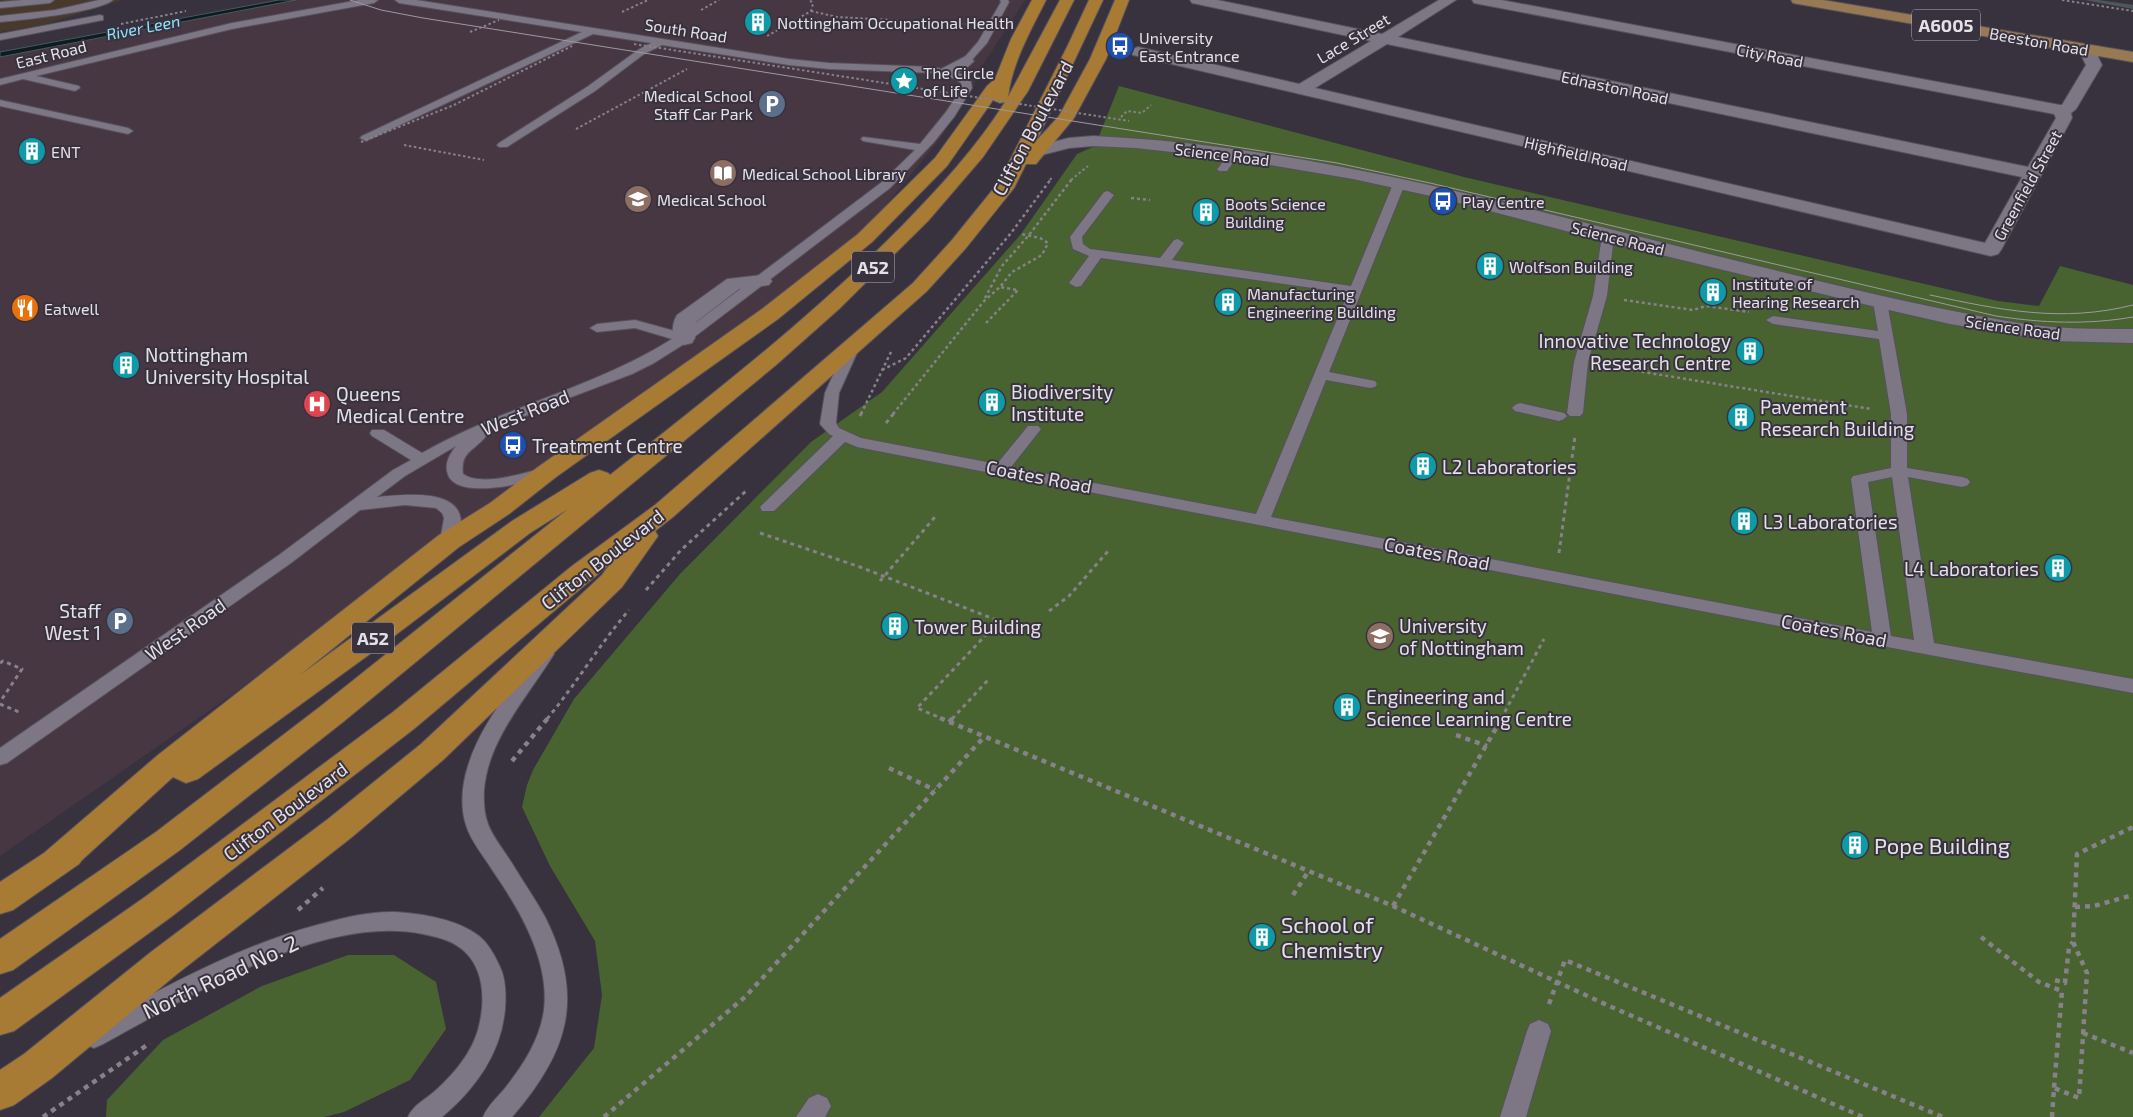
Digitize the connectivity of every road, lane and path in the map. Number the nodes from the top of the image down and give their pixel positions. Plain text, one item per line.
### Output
1 (50, 0) edge
2 (108, 0) edge
3 (374, 0) edge
4 (399, 0) edge
5 (408, 0) edge
6 (719, 0) edge
7 (810, 0) edge
8 (1004, 0) edge
9 (1040, 0) edge
10 (1067, 0) edge
11 (1096, 0) edge
12 (1122, 0) edge
13 (1197, 0) edge
14 (1449, 0) edge
15 (1479, 0) edge
16 (1798, 0) edge
17 (2062, 0) edge
18 (0, 5) edge
19 (701, 10) dead end
20 (811, 11) junction
21 (2133, 11) edge
22 (0, 18) edge
23 (100, 18) dead end
24 (500, 20) dead end
25 (993, 25) junction
26 (591, 31) junction
27 (470, 32) dead end
28 (0, 37) edge
29 (772, 38) dead end
30 (1385, 39) junction
31 (660, 42) junction
32 (634, 44) dead end
33 (572, 46) dead end
34 (720, 51) junction
35 (2133, 57) edge
36 (1148, 58) dead end
37 (2094, 58) junction
38 (703, 60) dead end
39 (966, 61) joint
40 (694, 65) dead end
41 (954, 75) junction
42 (24, 76) junction
43 (1002, 81) junction
44 (0, 82) edge
45 (75, 88) dead end
46 (1301, 90) junction
47 (0, 103) edge
48 (1151, 105) dead end
49 (2060, 110) junction
50 (1136, 119) dead end
51 (1130, 121) dead end
52 (128, 131) dead end
53 (568, 133) dead end
54 (988, 137) junction
55 (867, 139) dead end
56 (367, 140) joint
57 (404, 145) dead end
58 (503, 145) dead end
59 (923, 148) junction
60 (1038, 151) junction
61 (1234, 154) junction
62 (469, 157) dead end
63 (1092, 162) dead end
64 (1223, 169) dead end
65 (1057, 171) dead end
66 (2033, 174) junction
67 (1007, 184) junction
68 (1399, 184) junction
69 (1108, 195) dead end
70 (1137, 199) dead end
71 (1150, 200) dead end
72 (1022, 234) dead end
73 (1029, 235) junction
74 (1608, 236) junction
75 (1178, 243) dead end
76 (1991, 250) joint
77 (1098, 253) junction
78 (1163, 263) junction
79 (762, 280) joint
80 (1076, 283) dead end
81 (1000, 287) junction
82 (1354, 290) junction
83 (1600, 296) junction
84 (984, 301) junction
85 (1880, 302) junction
86 (1773, 320) joint
87 (986, 323) dead end
88 (597, 328) dead end
89 (1885, 336) junction
90 (2133, 337) edge
91 (684, 338) junction
92 (854, 344) junction
93 (1581, 362) junction
94 (1320, 375) junction
95 (1370, 384) dead end
96 (1520, 408) dead end
97 (1576, 413) dead end
98 (1899, 414) junction
99 (1559, 416) dead end
100 (698, 418) junction
101 (498, 421) junction
102 (854, 421) dead end
103 (1033, 429) dead end
104 (378, 433) dead end
105 (1576, 434) dead end
106 (850, 439) junction
107 (421, 459) junction
108 (1002, 469) junction
109 (1899, 471) junction
110 (547, 472) junction
111 (1962, 482) dead end
112 (751, 486) dead end
113 (353, 506) junction
114 (768, 507) dead end
115 (664, 511) junction
116 (935, 517) dead end
117 (1262, 519) junction
118 (760, 533) dead end
119 (449, 541) junction
120 (1109, 550) dead end
121 (1556, 575) junction
122 (880, 581) dead end
123 (644, 593) dead end
124 (632, 607) dead end
125 (1048, 611) dead end
126 (565, 624) junction
127 (1544, 640) dead end
128 (1882, 640) junction
129 (1925, 648) junction
130 (0, 663) edge
131 (989, 679) dead end
132 (2133, 686) edge
133 (0, 702) edge
134 (949, 722) junction
135 (1456, 734) dead end
136 (984, 737) junction
137 (1487, 746) junction
138 (0, 758) edge
139 (509, 764) dead end
140 (889, 768) dead end
141 (935, 790) junction
142 (2133, 827) edge
143 (52, 866) junction
144 (1308, 872) junction
145 (1293, 894) dead end
146 (2133, 895) edge
147 (0, 900) edge
148 (1393, 906) junction
149 (2075, 907) junction
150 (1981, 936) dead end
151 (2073, 942) junction
152 (0, 959) edge
153 (2055, 980) dead end
154 (1557, 982) junction
155 (0, 1019) edge
156 (1539, 1031) dead end
157 (2083, 1033) junction
158 (152, 1042) dead end
159 (2133, 1053) edge
160 (38, 1066) junction
161 (2054, 1088) junction
162 (0, 1092) edge
163 (43, 1117) edge
164 (421, 1117) edge
165 (496, 1117) edge
166 (604, 1117) edge
167 (1513, 1117) edge
168 (1863, 1117) edge
169 (1943, 1117) edge
170 (2052, 1117) edge

1 - 18 lane
2 - 22 lane
3 - 42 lane, East Road
4 - 5 lane
5 - 26 lane, South Road
6 - 19 path
7 - 20 path
8 - 25 lane
9 - 43 highway
10 - 54 highway, Clifton Boulevard / A52
11 - 67 highway, Clifton Boulevard / A52
12 - 60 highway
13 - 30 street, Ednaston Road
14 - 30 street, Lace Street
15 - 49 street, City Road
16 - 37 main road, Beeston Road / A6005
17 - 21 path
20 - 25 path
20 - 29 path
23 - 28 lane
24 - 27 path, bridge
25 - 39 lane
26 - 31 lane, South Road
26 - 56 lane
30 - 46 street, Lace Street
30 - 66 street, Ednaston Road
31 - 34 lane, South Road
31 - 58 lane
32 - 51 path, bridge
33 - 56 path, bridge
34 - 38 path
34 - 41 lane, South Road
35 - 37 main road, Beeston Road / A6005
36 - 46 street, Highfield Road
37 - 49 street, Greenfield Street
39 - 41 street
40 - 53 path
41 - 59 lane
42 - 44 lane, East Road
42 - 45 lane
43 - 54 highway
43 - 110 highway
46 - 76 street, Highfield Road
47 - 52 lane
48 - 50 path
49 - 66 street, Greenfield Street
54 - 100 highway, Clifton Boulevard / A52
55 - 59 lane
57 - 62 path
59 - 79 lane
60 - 61 street, Science Road
60 - 67 highway
61 - 64 lane
61 - 68 street, Science Road
63 - 73 path
65 - 102 path
66 - 76 street, Greenfield Street
67 - 92 highway, Clifton Boulevard / A52
68 - 74 street, Science Road
68 - 82 lane
69 - 77 lane
70 - 71 path
72 - 73 path
73 - 81 path
73 - 84 path
74 - 83 lane
74 - 85 street, Science Road
75 - 78 lane
77 - 78 lane
77 - 80 lane
78 - 82 lane
79 - 91 street
81 - 84 path
81 - 87 path
82 - 94 lane
83 - 86 path
83 - 93 lane
84 - 106 path
85 - 89 lane
85 - 90 street, Science Road
86 - 89 lane
88 - 91 lane
89 - 98 lane
91 - 101 lane, West Road
92 - 106 lane
92 - 115 highway, Clifton Boulevard / A52
93 - 97 lane
93 - 98 path
94 - 95 lane
94 - 117 lane
96 - 99 lane
98 - 109 lane
100 - 143 highway, A52
100 - 152 highway, Clifton Boulevard
101 - 107 lane, West Road
101 - 110 lane
103 - 108 lane
104 - 107 lane
105 - 121 path
106 - 108 lane, Coates Road
106 - 114 lane
107 - 113 lane, West Road
108 - 117 lane, Coates Road
109 - 111 lane
109 - 128 lane
109 - 129 lane
110 - 119 highway
112 - 123 path
113 - 119 lane
113 - 138 lane, West Road
115 - 126 highway, A52
115 - 155 highway, Clifton Boulevard
116 - 122 path, bridge
117 - 121 lane, Coates Road
118 - 134 path
119 - 143 highway
120 - 125 path
121 - 128 lane, Coates Road
124 - 139 path
126 - 160 highway, A52
126 - 165 lane
127 - 137 path
128 - 129 lane, Coates Road
129 - 132 lane, Coates Road
130 - 133 path
131 - 134 path
134 - 136 path
135 - 137 path
136 - 141 path
136 - 144 path
137 - 148 path
140 - 141 path
141 - 166 path
142 - 149 path
143 - 147 highway, A52
144 - 145 path
144 - 148 path
146 - 149 path
148 - 154 path
149 - 151 path
150 - 161 path
151 - 153 path
151 - 157 path
154 - 168 path
154 - 169 path
156 - 167 lane
157 - 159 path
157 - 161 path
158 - 163 path
160 - 162 highway, A52
160 - 164 lane, North Road No. 2
161 - 170 path

